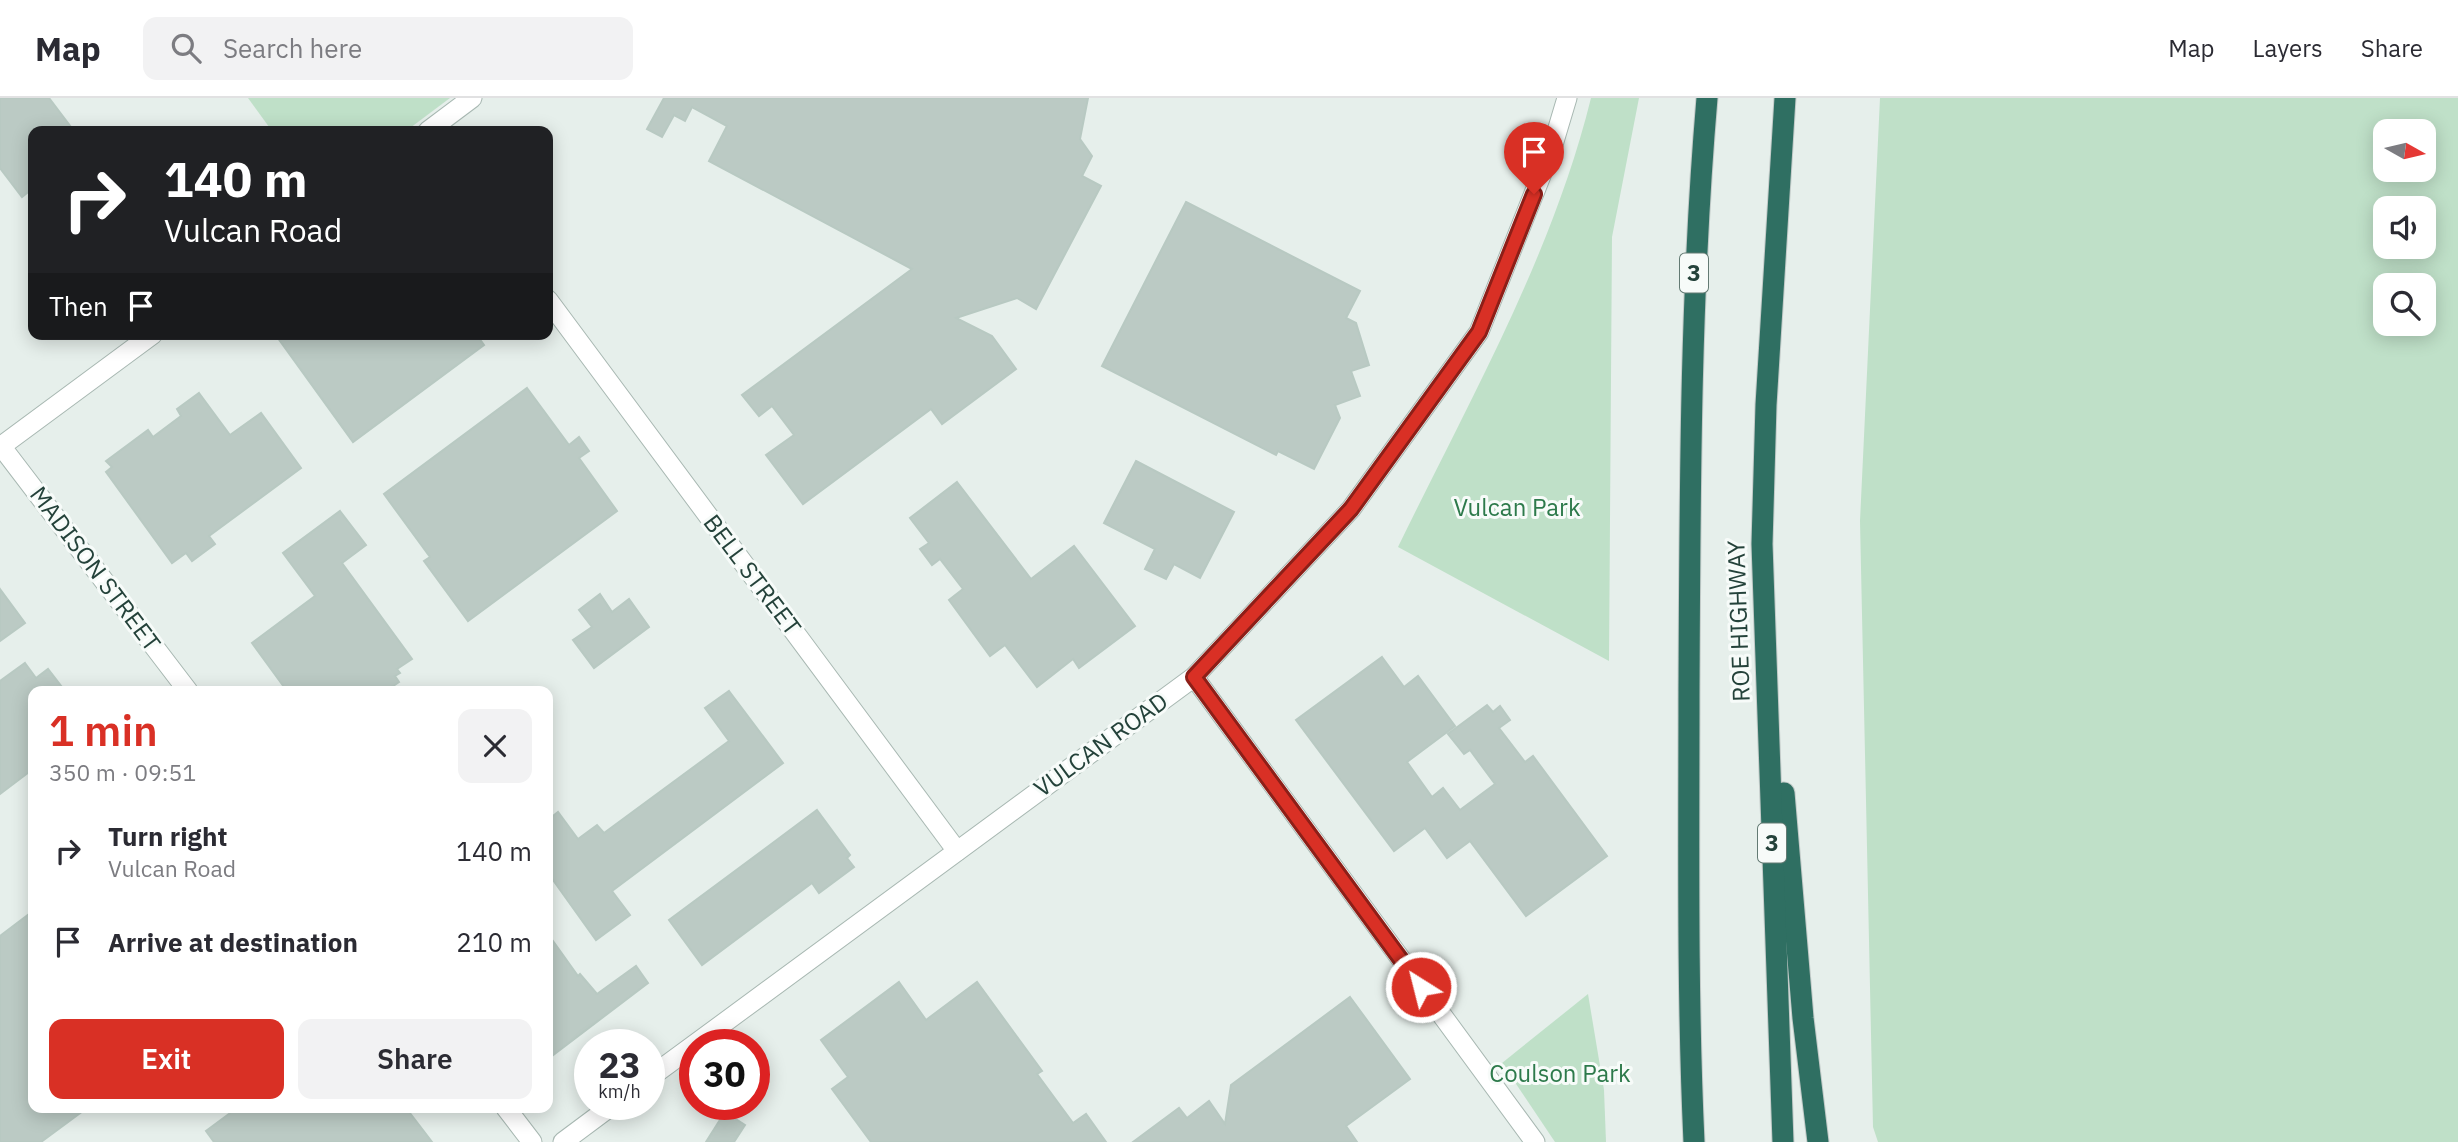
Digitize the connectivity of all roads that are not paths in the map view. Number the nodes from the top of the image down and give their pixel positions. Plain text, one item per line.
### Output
1 (472, 98) edge
2 (1567, 98) edge
3 (1707, 98) edge
4 (1785, 98) edge
5 (435, 126) edge
6 (553, 307) edge
7 (145, 340) edge
8 (1, 447) edge
9 (1762, 544) junction
10 (1194, 677) junction
11 (184, 686) edge
12 (957, 850) junction
13 (1689, 1037) junction
14 (665, 1066) edge
15 (510, 1113) edge
16 (593, 1120) edge
17 (532, 1142) edge
18 (563, 1142) edge
19 (1535, 1142) edge
20 (1683, 1142) edge
21 (1694, 1142) edge
22 (1783, 1142) edge
23 (1818, 1142) edge

1 - 5 street
2 - 10 street, VULCAN ROAD
3 - 13 highway, ROE HIGHWAY / 3
4 - 9 highway, ROE HIGHWAY / 3
6 - 12 street, BELL STREET
7 - 8 street
8 - 11 street, MADISON STREET
9 - 22 highway, ROE HIGHWAY / 3
9 - 23 highway
10 - 12 street, VULCAN ROAD
10 - 19 street
12 - 14 street, VULCAN ROAD
13 - 20 highway
13 - 21 highway, ROE HIGHWAY / 3
15 - 17 street
16 - 18 street

